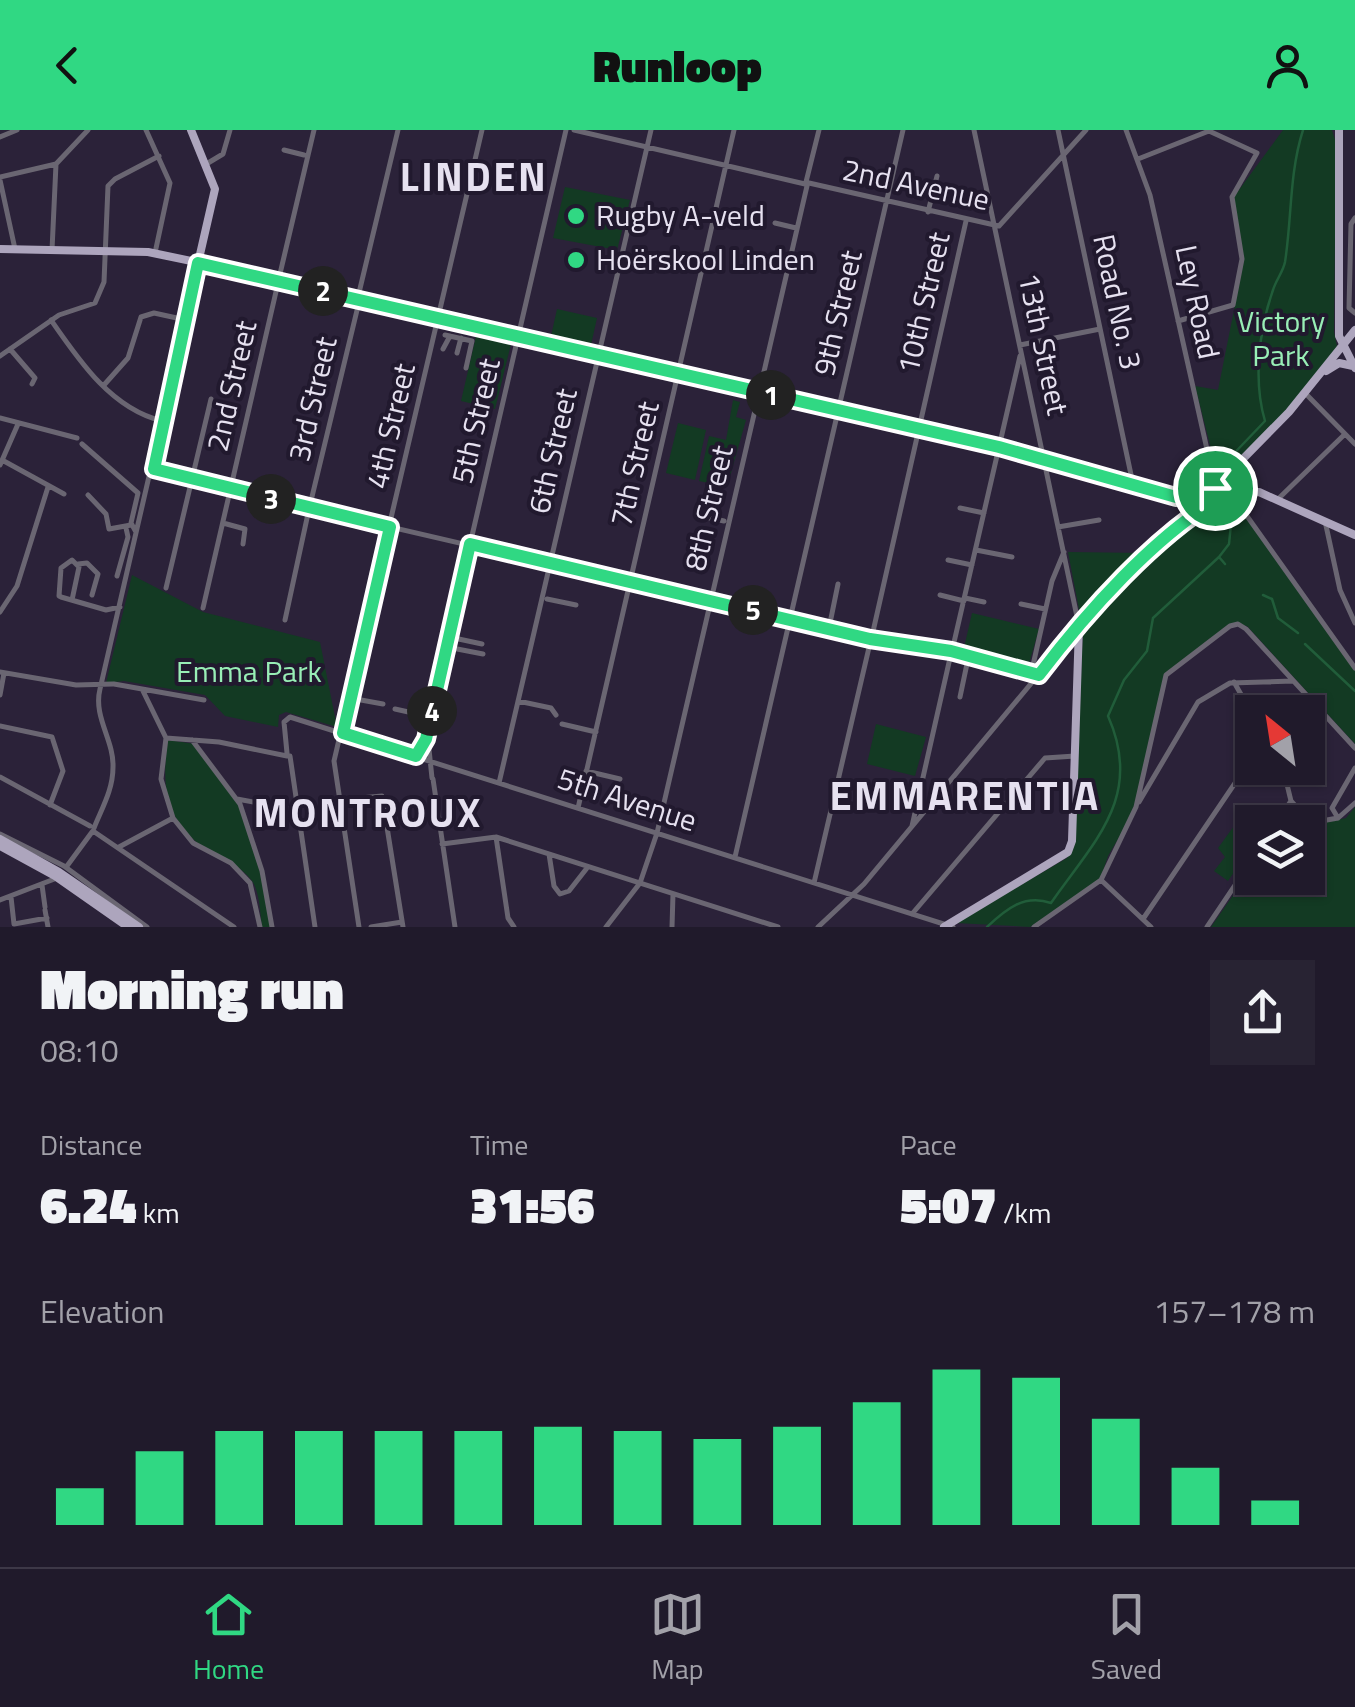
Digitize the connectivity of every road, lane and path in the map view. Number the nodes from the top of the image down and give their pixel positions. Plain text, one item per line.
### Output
1 (18, 130) edge
2 (88, 130) edge
3 (146, 130) edge
4 (191, 130) edge
5 (230, 130) edge
6 (314, 130) edge
7 (398, 130) edge
8 (482, 130) edge
9 (570, 130) edge
10 (650, 130) edge
11 (734, 130) edge
12 (819, 130) edge
13 (903, 130) edge
14 (974, 130) edge
15 (1058, 130) edge
16 (1086, 130) edge
17 (1126, 130) edge
18 (1336, 130) edge
19 (0, 137) edge
20 (647, 147) junction
21 (284, 150) dead end
22 (304, 155) dead end
23 (159, 156) junction
24 (1063, 156) junction
25 (1138, 158) junction
26 (56, 164) junction
27 (208, 164) junction
28 (726, 165) junction
29 (937, 176) dead end
30 (0, 179) edge
31 (807, 185) junction
32 (886, 202) junction
33 (928, 212) junction
34 (1355, 218) edge
35 (966, 221) junction
36 (1006, 222) junction
37 (775, 223) dead end
38 (995, 226) junction
39 (796, 228) junction
40 (997, 235) junction
41 (0, 249) edge
42 (15, 250) junction
43 (52, 250) junction
44 (105, 251) junction
45 (154, 253) junction
46 (198, 263) junction
47 (279, 281) junction
48 (359, 299) junction
49 (1340, 310) junction
50 (1355, 314) edge
51 (439, 318) junction
52 (51, 320) junction
53 (186, 320) junction
54 (1178, 321) junction
55 (1100, 328) junction
56 (1355, 331) edge
57 (518, 336) junction
58 (460, 338) junction
59 (1341, 347) junction
60 (10, 349) junction
61 (442, 349) dead end
62 (1020, 349) junction
63 (457, 354) dead end
64 (598, 355) junction
65 (0, 356) edge
66 (1354, 367) edge
67 (466, 368) dead end
68 (1326, 371) junction
69 (25, 372) dead end
70 (678, 374) junction
71 (104, 385) junction
72 (759, 392) junction
73 (1304, 394) junction
74 (211, 399) dead end
75 (838, 410) junction
76 (0, 418) edge
77 (162, 421) junction
78 (18, 424) junction
79 (918, 428) junction
80 (1345, 434) junction
81 (1355, 444) edge
82 (999, 447) junction
83 (1044, 458) junction
84 (1, 463) edge
85 (152, 471) junction
86 (191, 480) junction
87 (1133, 484) junction
88 (48, 487) junction
89 (231, 489) junction
90 (1221, 492) junction
91 (64, 494) dead end
92 (88, 494) dead end
93 (1184, 498) junction
94 (1205, 498) junction
95 (1278, 500) junction
96 (311, 508) junction
97 (960, 508) dead end
98 (984, 513) junction
99 (1190, 514) junction
100 (696, 515) dead end
101 (1100, 520) dead end
102 (724, 521) dead end
103 (1325, 521) junction
104 (223, 523) junction
105 (128, 526) junction
106 (390, 527) junction
107 (1058, 527) junction
108 (136, 532) junction
109 (1355, 535) edge
110 (243, 544) dead end
111 (470, 544) junction
112 (976, 550) junction
113 (1064, 552) junction
114 (1012, 557) dead end
115 (948, 560) dead end
116 (550, 563) junction
117 (78, 564) junction
118 (972, 566) junction
119 (117, 576) dead end
120 (630, 582) junction
121 (838, 584) dead end
122 (166, 588) dead end
123 (940, 595) dead end
124 (92, 596) dead end
125 (547, 599) dead end
126 (964, 599) junction
127 (72, 600) junction
128 (711, 600) junction
129 (984, 602) dead end
130 (1021, 604) dead end
131 (576, 606) dead end
132 (120, 607) junction
133 (204, 608) dead end
134 (1045, 609) junction
135 (0, 612) edge
136 (790, 618) junction
137 (285, 620) dead end
138 (1355, 623) edge
139 (1079, 626) junction
140 (829, 628) junction
141 (870, 637) junction
142 (454, 638) dead end
143 (1074, 639) junction
144 (482, 644) dead end
145 (452, 648) dead end
146 (483, 654) dead end
147 (951, 655) junction
148 (968, 660) junction
149 (1355, 668) edge
150 (2, 673) edge
151 (1030, 674) junction
152 (1039, 675) junction
153 (1294, 681) junction
154 (1234, 682) junction
155 (100, 685) junction
156 (142, 689) junction
157 (0, 694) edge
158 (1241, 695) edge
159 (960, 697) dead end
160 (350, 698) junction
161 (204, 700) dead end
162 (518, 701) junction
163 (383, 704) dead end
164 (395, 709) dead end
165 (556, 715) dead end
166 (430, 719) junction
167 (562, 724) dead end
168 (0, 726) edge
169 (596, 732) junction
170 (343, 733) junction
171 (166, 738) junction
172 (426, 739) junction
173 (192, 740) junction
174 (1355, 748) edge
175 (287, 755) junction
176 (416, 756) junction
177 (1075, 756) junction
178 (429, 760) junction
179 (1355, 768) edge
180 (586, 771) junction
181 (1142, 775) junction
182 (0, 777) edge
183 (620, 779) dead end
184 (1152, 780) junction
185 (500, 783) junction
186 (1235, 783) edge
187 (1286, 785) edge
188 (237, 799) junction
189 (340, 800) junction
190 (1291, 802) junction
191 (1355, 803) edge
192 (50, 805) junction
193 (1289, 805) edge
194 (1294, 805) edge
195 (1136, 807) junction
196 (578, 808) junction
197 (1332, 808) junction
198 (297, 810) junction
199 (173, 818) junction
200 (1325, 818) edge
201 (1338, 818) junction
202 (1325, 821) edge
203 (912, 827) junction
204 (91, 830) junction
205 (657, 833) junction
206 (496, 837) junction
207 (0, 839) edge
208 (442, 844) junction
209 (119, 847) junction
210 (549, 854) junction
211 (734, 858) junction
212 (588, 867) junction
213 (61, 871) junction
214 (1101, 880) junction
215 (640, 883) junction
216 (814, 883) junction
217 (42, 885) junction
218 (1235, 885) edge
219 (673, 894) junction
220 (852, 895) junction
221 (11, 897) junction
222 (0, 900) edge
223 (912, 914) junction
224 (47, 918) junction
225 (1143, 919) junction
226 (402, 924) edge
227 (14, 926) edge
228 (948, 926) edge
229 (48, 927) edge
230 (128, 927) edge
231 (139, 927) edge
232 (147, 927) edge
233 (234, 927) edge
234 (260, 927) edge
235 (272, 927) edge
236 (315, 927) edge
237 (359, 927) edge
238 (370, 927) edge
239 (455, 927) edge
240 (514, 927) edge
241 (606, 927) edge
242 (672, 927) edge
243 (778, 927) edge
244 (818, 927) edge
245 (1034, 927) edge
246 (1151, 927) edge
247 (1206, 927) edge

1 - 19 street
2 - 26 street
3 - 23 street
4 - 27 main road
5 - 27 street
6 - 47 street, 2nd Street
7 - 48 street, 3rd Street
8 - 51 street, 4th Street
9 - 20 street, 2nd Avenue
9 - 57 street, 5th Street
10 - 20 street, 6th Street
11 - 28 street, 7th Street
12 - 31 street, 8th Street
13 - 32 street, 9th Street
14 - 38 street, 13th Street
15 - 24 street, Road No. 3
16 - 24 street, 2nd Avenue
17 - 25 street, Ley Road
18 - 49 main road
20 - 28 street, 2nd Avenue
20 - 64 street, 6th Street
21 - 22 street
23 - 44 street
23 - 45 street
24 - 36 street, 2nd Avenue
24 - 55 street, Road No. 3
25 - 54 street, Ley Road
25 - 54 street
26 - 30 street
26 - 43 street
27 - 46 main road
28 - 31 street, 2nd Avenue
28 - 70 street, 7th Street
29 - 33 street
30 - 42 street
31 - 32 street, 2nd Avenue
31 - 39 street, 8th Street
32 - 33 street, 2nd Avenue
32 - 75 street, 9th Street
33 - 35 street, 2nd Avenue
34 - 50 street
35 - 38 street, 2nd Avenue
35 - 79 street, 10th Street
36 - 38 street, 2nd Avenue
36 - 40 street, 2nd Avenue
37 - 39 street
38 - 40 street, 13th Street
39 - 72 street, 8th Street
40 - 62 street, 13th Street
41 - 42 main road
42 - 43 main road
43 - 44 main road
44 - 45 main road
44 - 52 street
45 - 46 main road
46 - 47 main road
46 - 53 street
47 - 48 main road
47 - 89 street, 2nd Street
48 - 51 main road
48 - 96 street, 3rd Street
49 - 56 main road
49 - 59 main road
51 - 57 main road
51 - 106 street, 4th Street
52 - 60 street
52 - 71 street
53 - 71 street
53 - 77 street
54 - 90 street, Ley Road
55 - 62 street
55 - 87 street, Road No. 3
56 - 59 main road
57 - 64 main road
57 - 111 street, 5th Street
58 - 61 street
58 - 63 street
58 - 67 street
59 - 66 main road
59 - 68 main road
59 - 73 main road
60 - 65 street
60 - 69 street
62 - 82 street
62 - 83 street, 13th Street
64 - 70 main road
64 - 116 street, 6th Street
66 - 68 main road
68 - 73 main road
70 - 72 main road
70 - 120 street, 7th Street
71 - 77 street
72 - 75 main road
72 - 128 street, 8th Street
73 - 80 street
73 - 90 main road
74 - 86 street
75 - 79 main road
75 - 136 street, 9th Street
76 - 78 street
77 - 85 street
78 - 84 street
78 - 105 street
79 - 82 main road
79 - 141 street, 10th Street
80 - 81 street
80 - 95 street
82 - 83 main road
82 - 98 street
83 - 87 main road
83 - 107 street, 13th Street
84 - 88 street
85 - 86 street
85 - 108 street
86 - 89 street
86 - 122 street
87 - 93 main road
88 - 91 street
88 - 135 street
89 - 96 street
89 - 104 street, 2nd Street
90 - 94 main road
90 - 95 main road
90 - 99 main road
90 - 149 street
92 - 105 street
93 - 94 main road
93 - 99 main road
94 - 99 main road
95 - 103 main road
96 - 106 street
96 - 137 street, 3rd Street
97 - 98 street
98 - 112 street
99 - 139 main road
100 - 102 street
101 - 107 street
103 - 109 main road
103 - 138 street
104 - 110 street
104 - 133 street, 2nd Street
105 - 108 street
105 - 119 street
106 - 111 street
106 - 160 street, 4th Street
107 - 113 street, 13th Street
108 - 132 street
111 - 116 street
111 - 166 street, 5th Street
112 - 114 street
112 - 118 street
113 - 134 street
113 - 139 street, 13th Street
115 - 118 street
116 - 120 street
116 - 162 street, 6th Street
117 - 124 street
117 - 127 street
117 - 127 street
118 - 126 street
120 - 128 street
120 - 169 street, 7th Street
121 - 140 street
123 - 126 street
125 - 131 street
126 - 129 street
126 - 147 street
127 - 132 street
128 - 136 street
128 - 205 street, 8th Street
130 - 134 street
132 - 155 street
134 - 151 street
136 - 140 street
136 - 211 street, 9th Street
139 - 143 main road
140 - 141 street
141 - 147 street
141 - 216 street, 10th Street
142 - 144 street
143 - 152 street
143 - 177 main road
145 - 146 street
147 - 148 street
147 - 203 street
148 - 151 street
148 - 159 street
150 - 155 street
150 - 157 street
151 - 152 street
152 - 203 street
153 - 154 street
153 - 174 street
153 - 181 street
154 - 158 street
154 - 184 street
155 - 156 street
155 - 204 street
156 - 161 street
156 - 171 street
160 - 163 street
160 - 170 street, 4th Street
162 - 165 street
162 - 185 street, 6th Street
164 - 166 street
166 - 172 street, 5th Street
166 - 178 street, 5th Street
167 - 169 street
168 - 192 street
169 - 180 street, 7th Street
170 - 175 street, 5th Avenue
170 - 176 street, 5th Avenue
170 - 189 street, 4th Street
171 - 173 street
171 - 199 street
172 - 176 street
172 - 178 street, 5th Street
173 - 175 street
173 - 188 street
175 - 198 street
176 - 178 street, 5th Avenue
177 - 223 street
177 - 228 main road
178 - 185 street, 5th Avenue
178 - 208 street
179 - 197 street
180 - 183 street
180 - 196 street, 7th Street
181 - 184 street
181 - 195 street
182 - 192 street
184 - 195 street
185 - 196 street, 5th Avenue
186 - 225 street
187 - 190 street
188 - 198 street
188 - 235 street
189 - 226 street
189 - 237 street, 4th Street
190 - 193 street
190 - 194 street
191 - 201 street
192 - 204 street
195 - 214 street
196 - 205 street, 5th Avenue
197 - 200 street
197 - 201 street
198 - 236 street
199 - 209 street
199 - 234 street
201 - 202 street
203 - 220 street
204 - 209 street
204 - 213 street
205 - 211 street, 5th Avenue
205 - 215 street, 8th Street
206 - 208 street
206 - 210 street
206 - 240 street
207 - 213 main road
208 - 239 street
209 - 233 street
210 - 212 street
210 - 212 street
211 - 216 street, 5th Avenue
212 - 215 street
213 - 217 street
213 - 230 main road
213 - 231 main road
213 - 232 street
214 - 225 street
214 - 245 street
215 - 219 street
215 - 241 street, 8th Street
216 - 220 street, 5th Avenue
217 - 221 street
217 - 224 street
218 - 247 street
219 - 242 street
219 - 243 street
220 - 223 street, 5th Avenue
220 - 244 street
221 - 222 street
221 - 227 street
223 - 228 street, 5th Avenue
224 - 227 street
224 - 229 street
225 - 246 street
226 - 238 street

